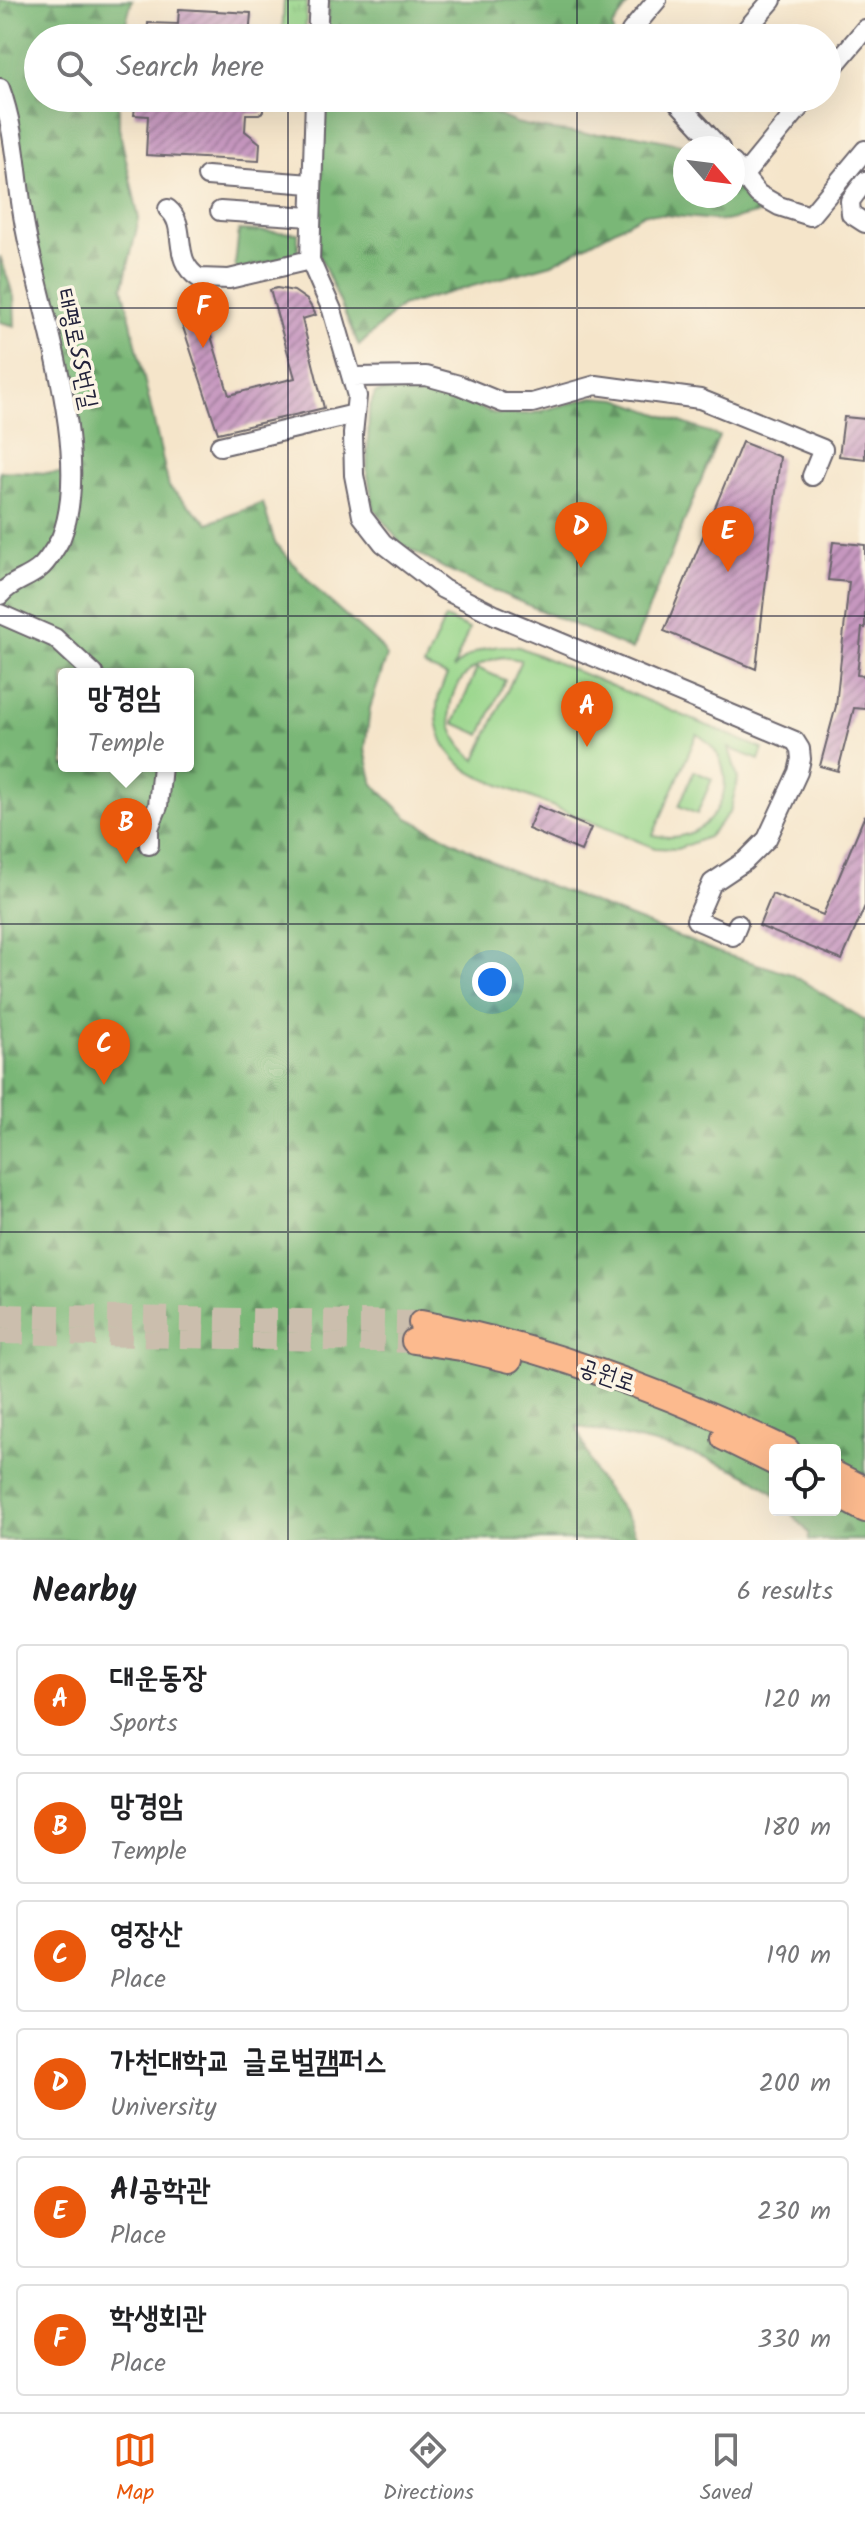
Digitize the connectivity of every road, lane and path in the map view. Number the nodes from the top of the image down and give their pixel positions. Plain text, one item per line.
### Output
1 (319, 0) edge
2 (657, 0) edge
3 (772, 0) edge
4 (318, 24) edge
5 (637, 24) edge
6 (751, 24) edge
7 (865, 29) edge
8 (841, 57) edge
9 (0, 88) edge
10 (314, 112) edge
11 (690, 112) edge
12 (793, 112) edge
13 (710, 136) edge
14 (865, 150) edge
15 (745, 162) edge
16 (207, 176) dead end
17 (745, 178) edge
18 (865, 181) edge
19 (311, 184) junction
20 (168, 209) dead end
21 (220, 211) dead end
22 (311, 217) junction
23 (865, 223) edge
24 (310, 260) junction
25 (352, 377) junction
26 (355, 414) junction
27 (220, 446) dead end
28 (812, 476) dead end
29 (0, 595) edge
30 (0, 614) edge
31 (88, 668) edge
32 (161, 772) edge
33 (149, 845) dead end
34 (738, 924) dead end
35 (774, 1444) edge
36 (769, 1460) edge
37 (841, 1477) edge
38 (865, 1489) edge
39 (841, 1497) edge
40 (865, 1510) edge

1 - 4 street
2 - 5 street
3 - 6 street
7 - 8 street
9 - 29 street, 태평로55번길
10 - 19 street
11 - 13 street
12 - 15 street
14 - 17 street
16 - 19 street
18 - 23 street
19 - 22 street
20 - 24 street
21 - 22 street
22 - 24 street
24 - 25 street
25 - 26 street
25 - 28 street
26 - 27 street
26 - 34 street
30 - 31 street
32 - 33 street
35 - 36 main road, 공원로
37 - 38 main road
39 - 40 main road

